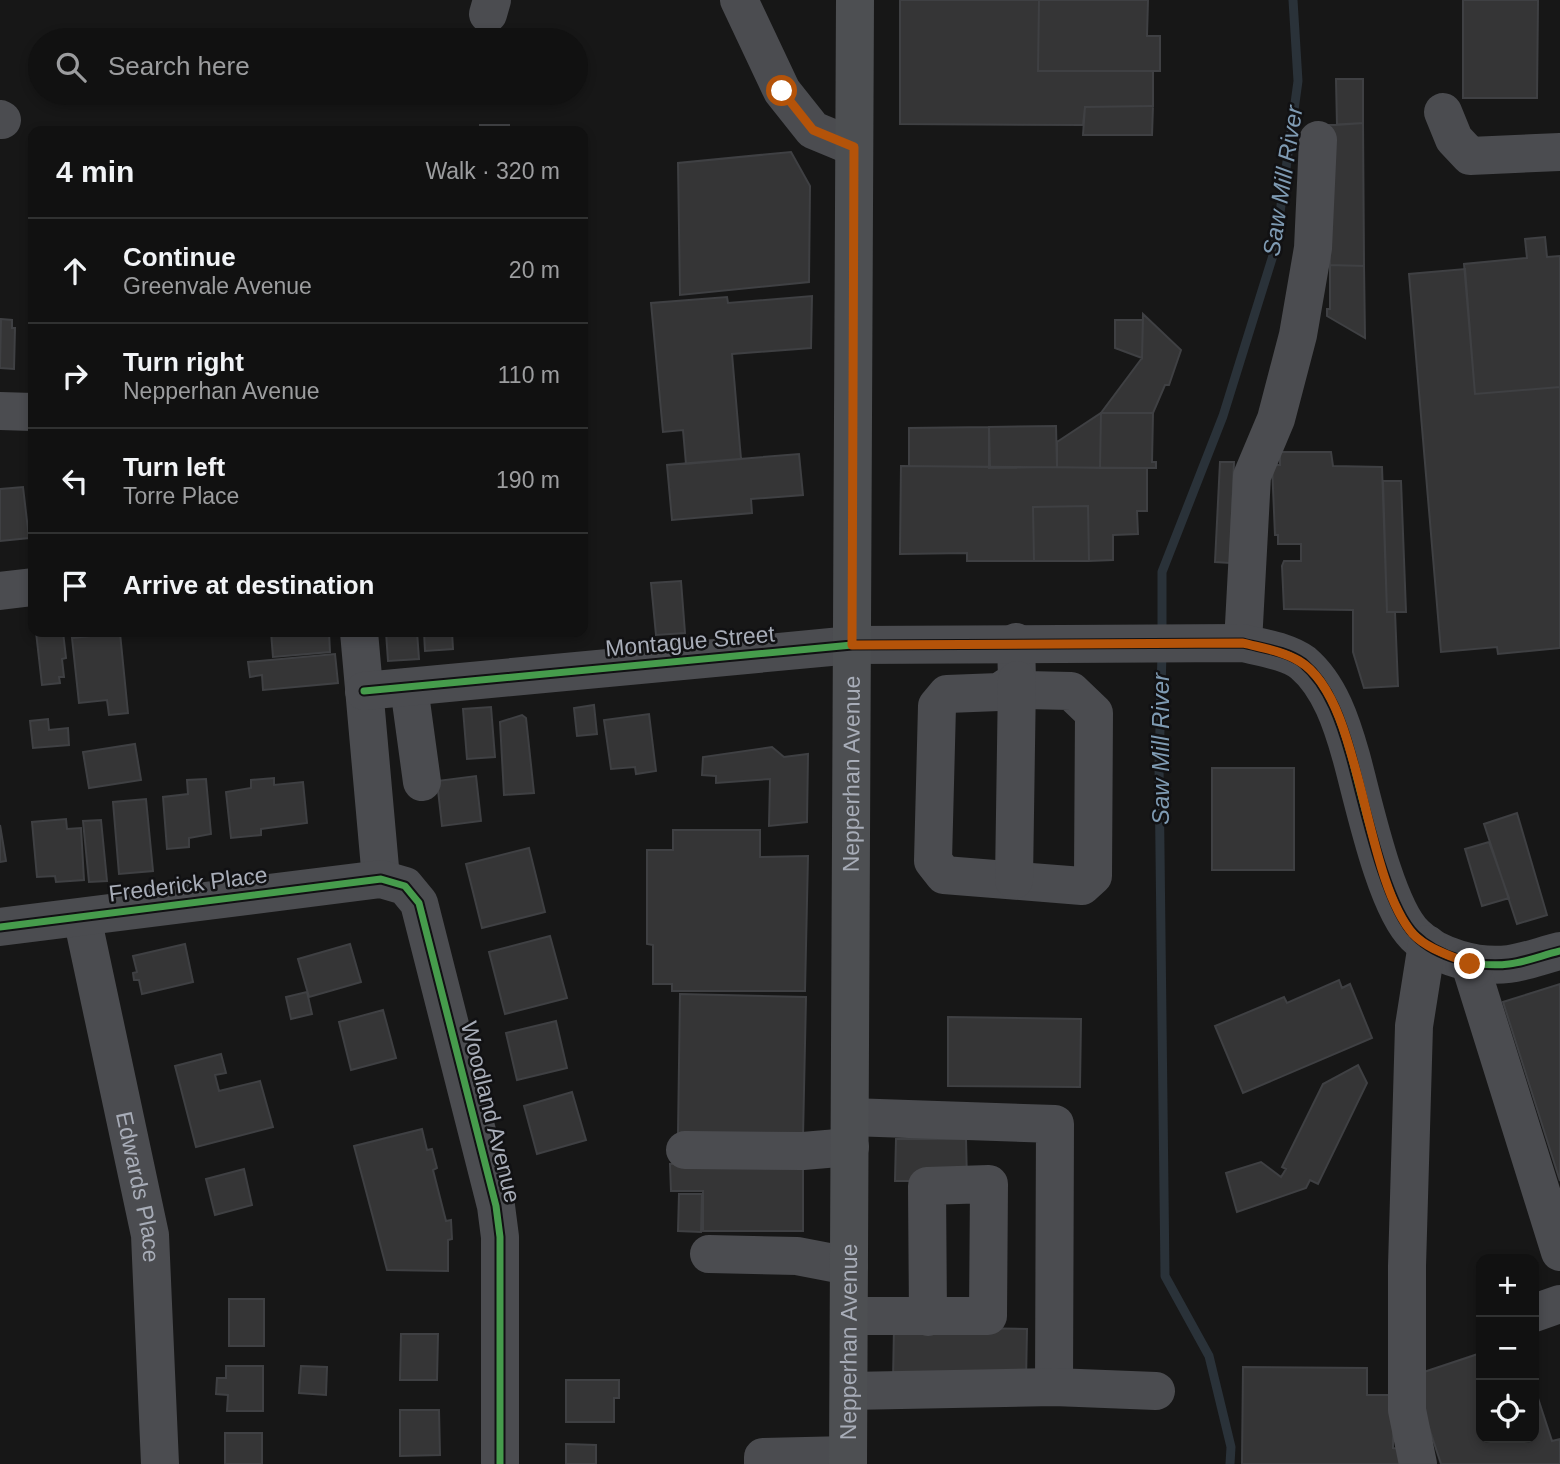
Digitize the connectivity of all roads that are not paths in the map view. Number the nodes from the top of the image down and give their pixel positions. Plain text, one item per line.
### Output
1 (739, 0) edge
2 (855, 0) edge
3 (1443, 112) dead end
4 (1318, 140) dead end
5 (854, 147) junction
6 (1560, 152) edge
7 (0, 411) edge
8 (28, 412) edge
9 (28, 588) edge
10 (0, 591) edge
11 (359, 637) edge
12 (1016, 642) junction
13 (1243, 643) junction
14 (852, 645) junction
15 (1017, 680) junction
16 (409, 687) junction
17 (364, 691) junction
18 (422, 782) dead end
19 (381, 879) junction
20 (1014, 880) junction
21 (82, 917) junction
22 (0, 928) edge
23 (1427, 944) junction
24 (1560, 951) edge
25 (1470, 964) junction
26 (850, 1132) junction
27 (685, 1150) dead end
28 (1560, 1252) edge
29 (709, 1254) dead end
30 (849, 1266) junction
31 (1560, 1304) edge
32 (1539, 1311) edge
33 (849, 1316) junction
34 (928, 1317) dead end
35 (1054, 1387) junction
36 (849, 1391) junction
37 (1156, 1391) dead end
38 (848, 1460) edge
39 (160, 1464) edge
40 (500, 1464) edge
41 (764, 1464) edge
42 (1418, 1464) edge

1 - 5 street
2 - 5 main road, Nepperhan Avenue
3 - 6 street
4 - 13 street
5 - 14 main road, Nepperhan Avenue
7 - 8 street
9 - 10 street
11 - 17 street
12 - 13 street, Montague Street
12 - 14 street, Montague Street
12 - 15 street
13 - 23 street, Montague Street
14 - 16 street, Montague Street
14 - 26 main road, Nepperhan Avenue
15 - 20 street
15 - 20 street
15 - 20 street
16 - 17 street, Montague Street
16 - 18 street
17 - 19 street
19 - 21 street, Frederick Place
19 - 40 street, Woodland Avenue
21 - 22 street, Frederick Place
21 - 39 street, Edwards Place
23 - 25 street
23 - 42 street
24 - 25 street
25 - 28 street
26 - 27 street
26 - 30 main road, Nepperhan Avenue
26 - 35 street
29 - 30 street
30 - 33 main road, Nepperhan Avenue
31 - 32 street
33 - 34 street
33 - 36 main road, Nepperhan Avenue
35 - 36 street
35 - 37 street
36 - 38 main road, Nepperhan Avenue
38 - 41 street

